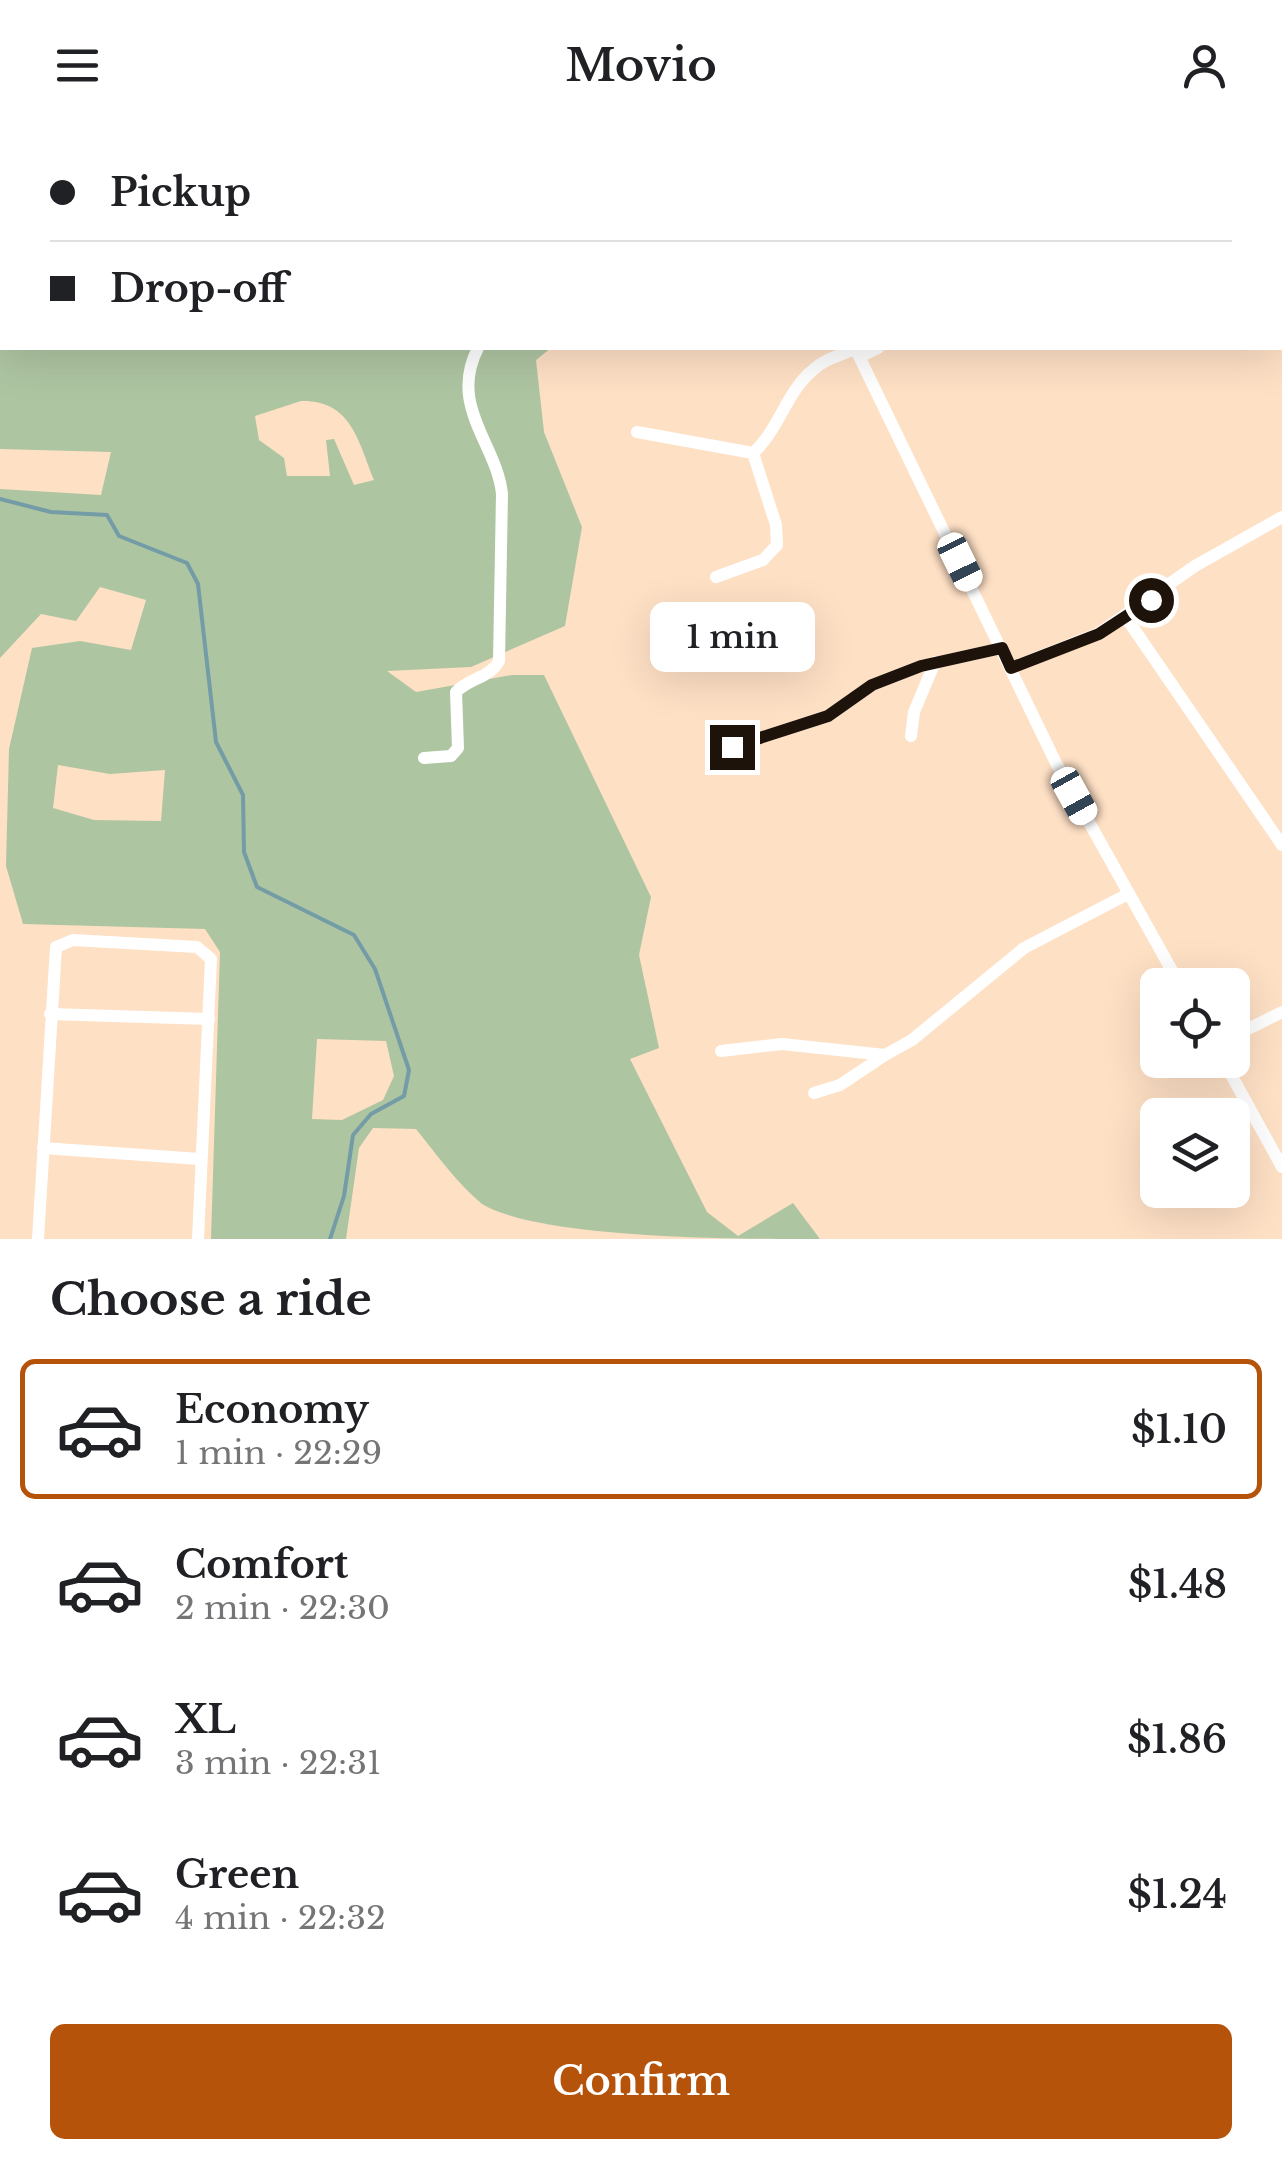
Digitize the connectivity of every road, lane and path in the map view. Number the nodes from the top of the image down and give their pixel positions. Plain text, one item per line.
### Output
1 (477, 350) edge
2 (857, 351) edge
3 (638, 432) dead end
4 (752, 453) junction
5 (1282, 517) edge
6 (716, 577) dead end
7 (1125, 616) junction
8 (1002, 648) junction
9 (935, 662) junction
10 (1011, 668) junction
11 (911, 736) dead end
12 (732, 747) dead end
13 (424, 758) dead end
14 (1282, 845) edge
15 (1128, 894) junction
16 (1170, 968) edge
17 (1282, 1012) edge
18 (50, 1014) junction
19 (209, 1019) junction
20 (1250, 1027) edge
21 (720, 1052) dead end
22 (885, 1055) junction
23 (1233, 1078) edge
24 (814, 1092) dead end
25 (43, 1148) junction
26 (200, 1158) junction
27 (1282, 1167) edge
28 (38, 1239) edge
29 (198, 1239) edge

1 - 13 street
2 - 4 street
2 - 8 street
3 - 4 street
4 - 6 street
5 - 7 street
7 - 10 street
7 - 14 street
8 - 9 street
8 - 10 street
9 - 11 street
9 - 12 street
10 - 15 street
15 - 16 street
15 - 22 street
17 - 20 street
18 - 19 street
18 - 19 street
18 - 25 street
19 - 26 street
21 - 22 street
22 - 24 street
23 - 27 street
25 - 26 street
25 - 28 street
26 - 29 street

